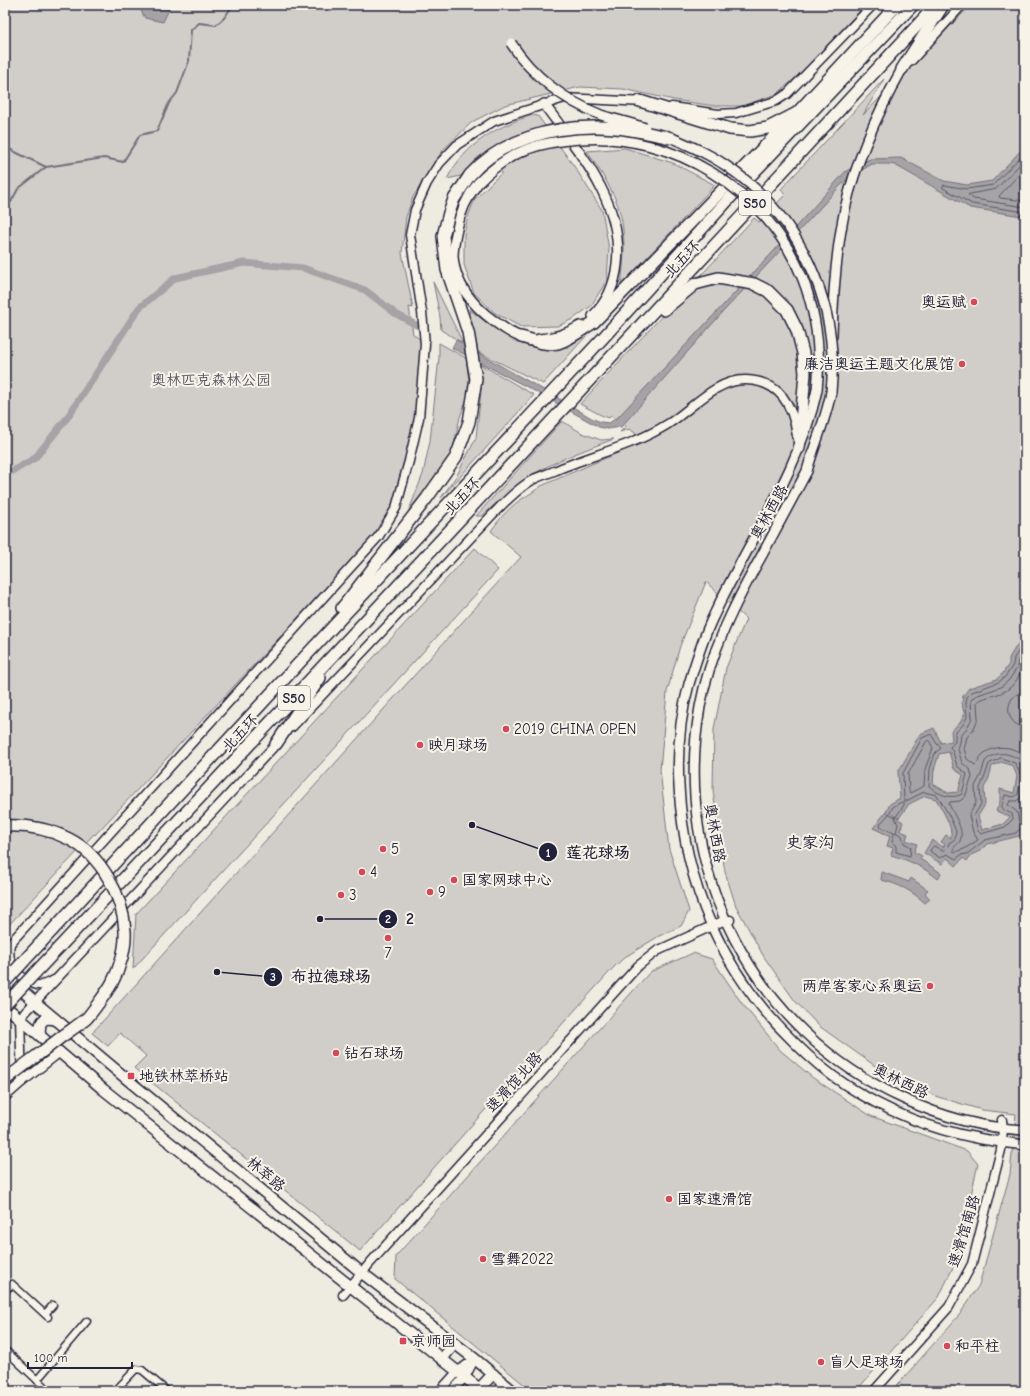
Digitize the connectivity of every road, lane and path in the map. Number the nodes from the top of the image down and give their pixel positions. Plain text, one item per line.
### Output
1 (873, 5) edge
2 (897, 5) edge
3 (913, 5) edge
4 (936, 5) edge
5 (943, 5) edge
6 (962, 5) edge
7 (511, 43) dead end
8 (902, 69) junction
9 (640, 101) junction
10 (544, 104) junction
11 (797, 113) junction
12 (671, 138) junction
13 (521, 337) junction
14 (626, 342) junction
15 (832, 370) junction
16 (799, 448) junction
17 (338, 652) junction
18 (301, 661) junction
19 (276, 744) junction
20 (5, 826) edge
21 (727, 920) junction
22 (712, 926) junction
23 (7, 946) edge
24 (5, 975) edge
25 (56, 980) junction
26 (5, 982) edge
27 (35, 1002) junction
28 (5, 1005) edge
29 (20, 1018) junction
30 (56, 1020) junction
31 (40, 1035) junction
32 (60, 1052) junction
33 (5, 1080) edge
34 (22, 1082) junction
35 (5, 1097) edge
36 (1002, 1124) junction
37 (1025, 1130) edge
38 (1002, 1142) junction
39 (1025, 1145) edge
40 (342, 1256) junction
41 (331, 1271) junction
42 (362, 1273) junction
43 (350, 1286) junction
44 (384, 1289) junction
45 (5, 1291) edge
46 (343, 1295) dead end
47 (372, 1304) junction
48 (53, 1305) dead end
49 (87, 1321) dead end
50 (455, 1344) junction
51 (5, 1350) edge
52 (476, 1357) junction
53 (442, 1359) junction
54 (461, 1374) junction
55 (493, 1374) junction
56 (37, 1380) junction
57 (480, 1390) edge
58 (49, 1391) edge
59 (115, 1391) edge
60 (167, 1391) edge
61 (440, 1391) edge
62 (452, 1391) edge
63 (513, 1391) edge
64 (874, 1391) edge

1 - 9 street
2 - 11 highway
3 - 18 highway, 北五环 / S50
4 - 14 highway, 北五环 / S50
5 - 8 highway
6 - 8 street
7 - 12 main road, bridge
8 - 15 main road, bridge
9 - 10 street
9 - 11 highway
10 - 13 main road
10 - 23 street
11 - 13 highway
12 - 15 main road, bridge
12 - 18 highway, bridge
13 - 16 main road, 奥林西路, bridge
14 - 16 highway
14 - 17 highway, 北五环 / S50
15 - 21 main road, 奥林西路, bridge
16 - 19 street
16 - 22 main road, 奥林西路
17 - 19 highway
17 - 28 highway, 北五环 / S50, bridge
18 - 26 highway, 北五环 / S50, bridge
19 - 25 street
20 - 33 highway, bridge
21 - 22 street, 速滑馆北路
21 - 36 main road, 奥林西路
22 - 38 main road, 奥林西路
22 - 42 street, 速滑馆北路
23 - 25 street
24 - 27 main road, 林萃路
25 - 27 street
27 - 29 street
27 - 30 main road, 林萃路
28 - 29 main road
29 - 31 main road
29 - 34 street
30 - 31 main road
30 - 40 main road, 林萃路
31 - 32 main road
32 - 34 street
32 - 41 main road
34 - 35 street
36 - 37 main road, 奥林西路
36 - 38 street, 速滑馆南路
38 - 39 main road, 奥林西路
38 - 64 street, 速滑馆南路
40 - 41 main road
40 - 42 main road, 林萃路
41 - 43 main road
42 - 43 street, 速滑馆北路
42 - 44 main road, 林萃路
43 - 46 street, 速滑馆北路
43 - 47 main road
44 - 47 main road
44 - 50 main road, 林萃路
45 - 48 street
47 - 53 main road
49 - 56 street
50 - 52 main road, 林萃路
50 - 53 main road
51 - 56 street
52 - 54 street
52 - 55 main road, 林萃路
53 - 54 main road
54 - 57 main road
54 - 61 street
54 - 62 street
55 - 57 main road
55 - 63 main road, 林萃路
56 - 58 street
59 - 60 street

